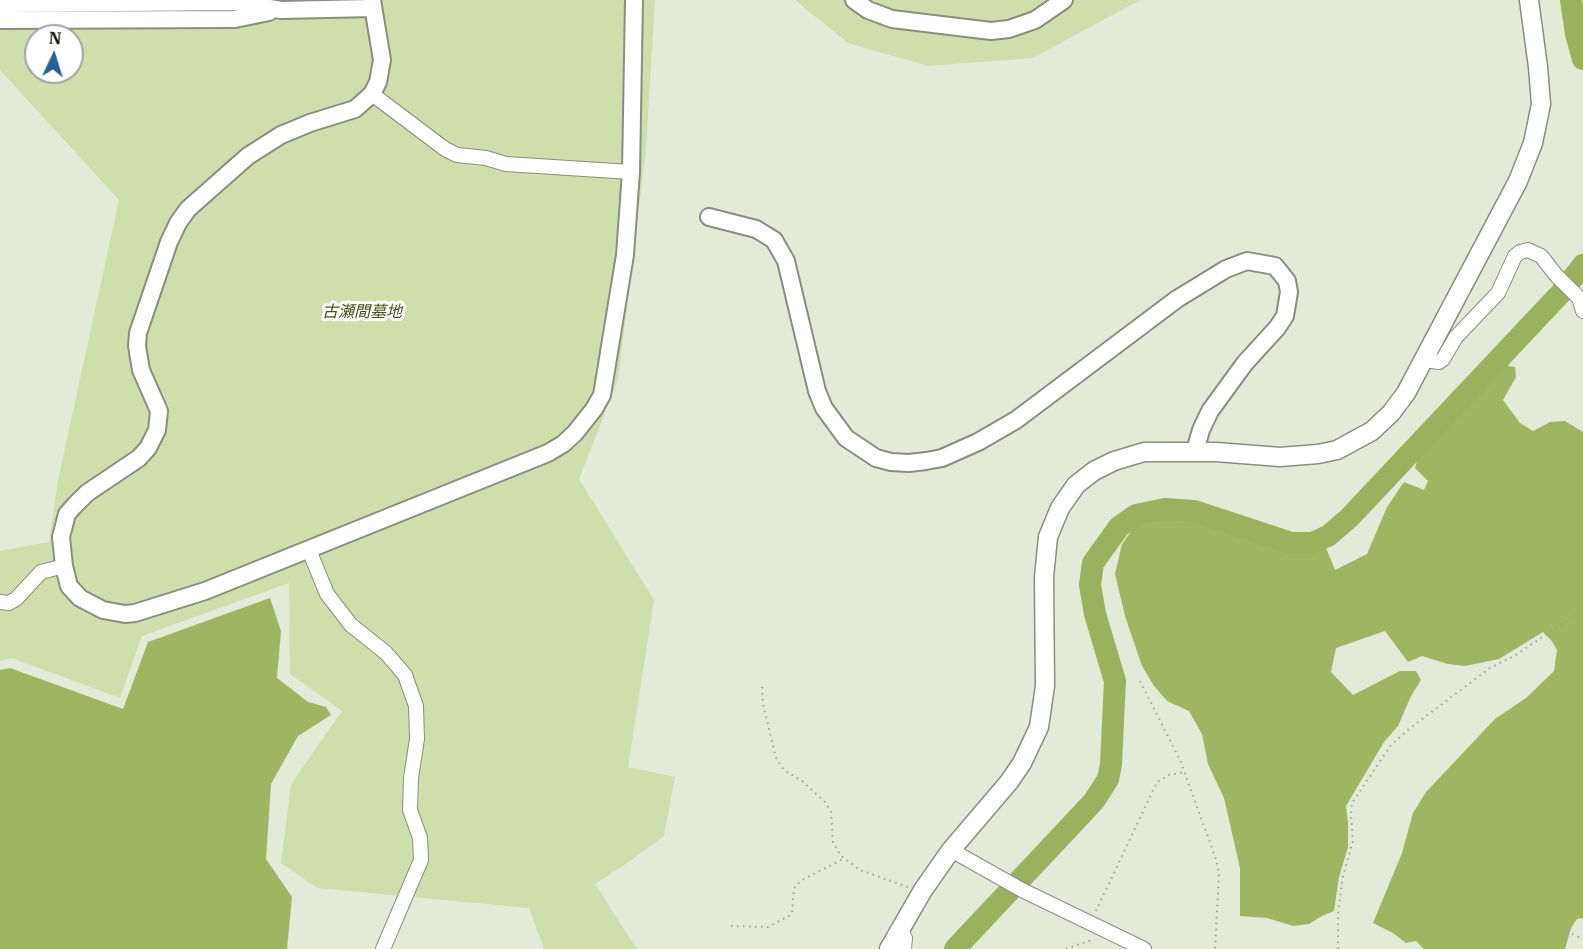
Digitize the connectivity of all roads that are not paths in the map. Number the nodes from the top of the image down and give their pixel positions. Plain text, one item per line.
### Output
1 (634, 0) edge
2 (854, 0) edge
3 (1064, 0) edge
4 (1529, 0) edge
5 (0, 4) edge
6 (372, 4) edge
7 (282, 10) junction
8 (0, 20) edge
9 (372, 94) junction
10 (631, 172) junction
11 (709, 217) dead end
12 (1583, 312) edge
13 (1425, 360) junction
14 (1195, 451) junction
15 (309, 550) junction
16 (64, 566) junction
17 (0, 602) edge
18 (951, 850) junction
19 (900, 928) junction
20 (383, 949) edge
21 (889, 949) edge
22 (904, 949) edge
23 (1144, 949) edge

1 - 10 street
2 - 3 street
4 - 13 main road
5 - 7 street
6 - 7 street
6 - 9 street
7 - 8 street
9 - 10 street
9 - 16 street
10 - 15 street
11 - 14 street
12 - 13 street
13 - 14 main road
14 - 18 main road
15 - 16 street
15 - 20 street
16 - 17 street
18 - 19 main road
18 - 23 street
19 - 21 main road
19 - 22 street

